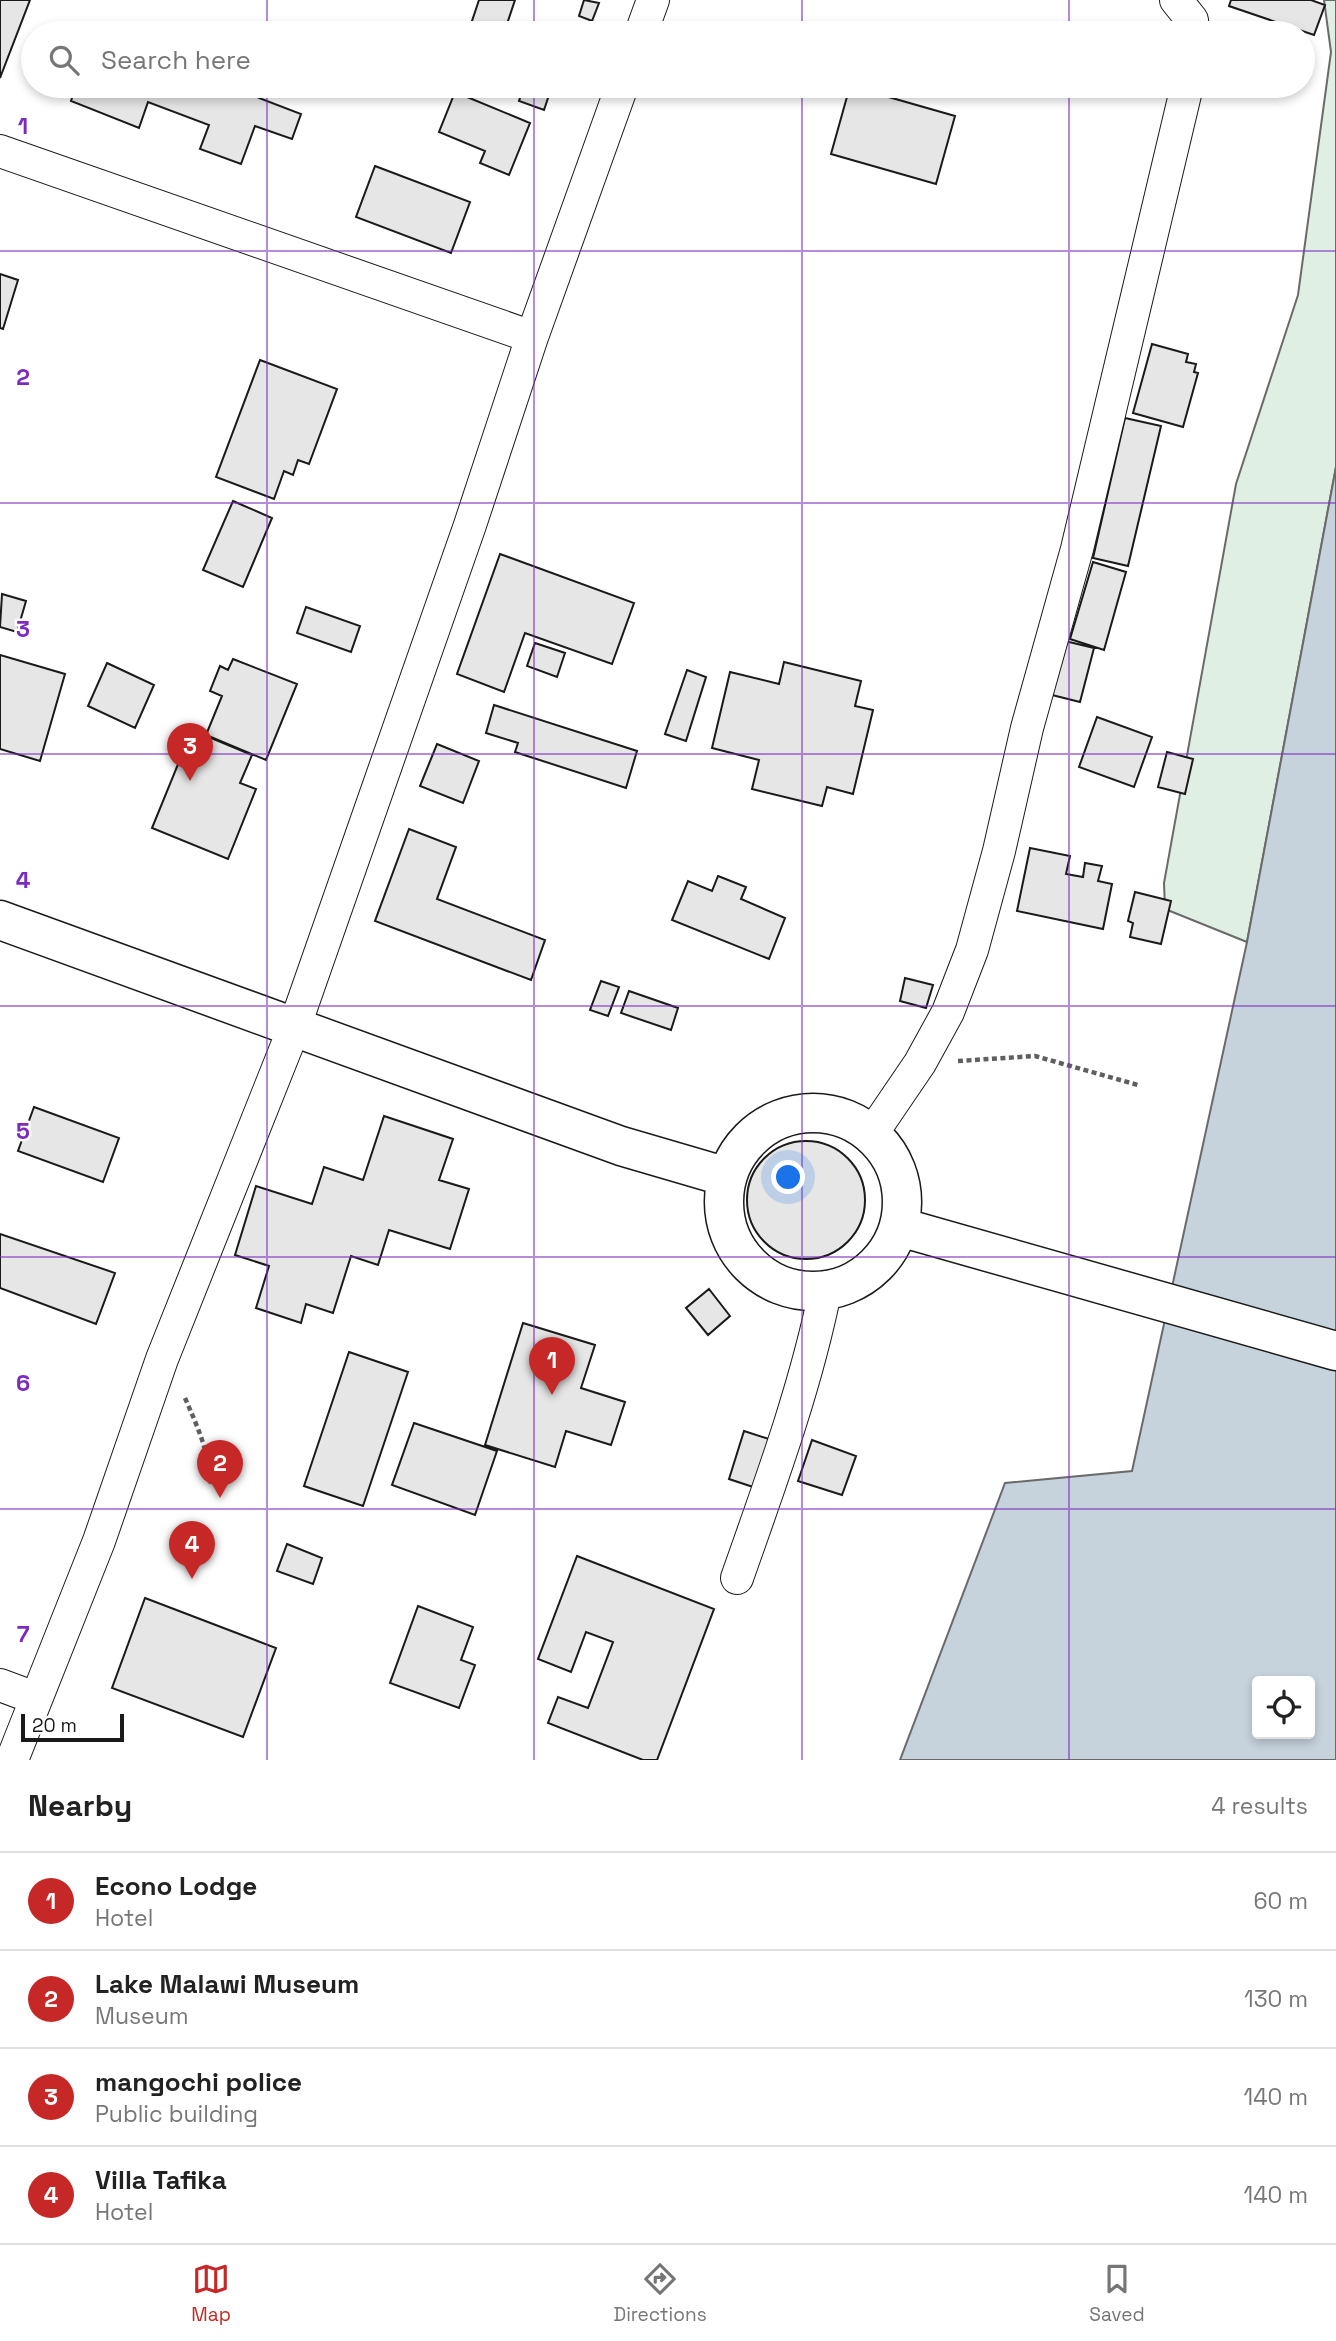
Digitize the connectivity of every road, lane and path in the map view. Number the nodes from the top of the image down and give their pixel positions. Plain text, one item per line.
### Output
1 (653, 0) edge
2 (1176, 0) edge
3 (645, 21) edge
4 (1192, 21) edge
5 (618, 98) edge
6 (1184, 98) edge
7 (0, 151) edge
8 (532, 337) junction
9 (0, 920) edge
10 (294, 1028) junction
11 (920, 1063) junction
12 (1138, 1085) dead end
13 (871, 1135) junction
14 (727, 1177) junction
15 (900, 1227) junction
16 (825, 1292) junction
17 (1336, 1351) edge
18 (162, 1359) junction
19 (211, 1487) dead end
20 (737, 1578) dead end
21 (0, 1685) edge
22 (36, 1698) junction
23 (12, 1760) edge

1 - 3 street
2 - 4 street
5 - 8 street
6 - 11 street
7 - 8 street
8 - 10 street
9 - 10 highway
10 - 14 highway
10 - 18 street
11 - 12 path
11 - 13 street
13 - 14 highway
13 - 15 highway
14 - 16 highway
15 - 16 highway
15 - 17 highway
16 - 20 street
18 - 19 path
18 - 22 street
21 - 22 street
22 - 23 street

